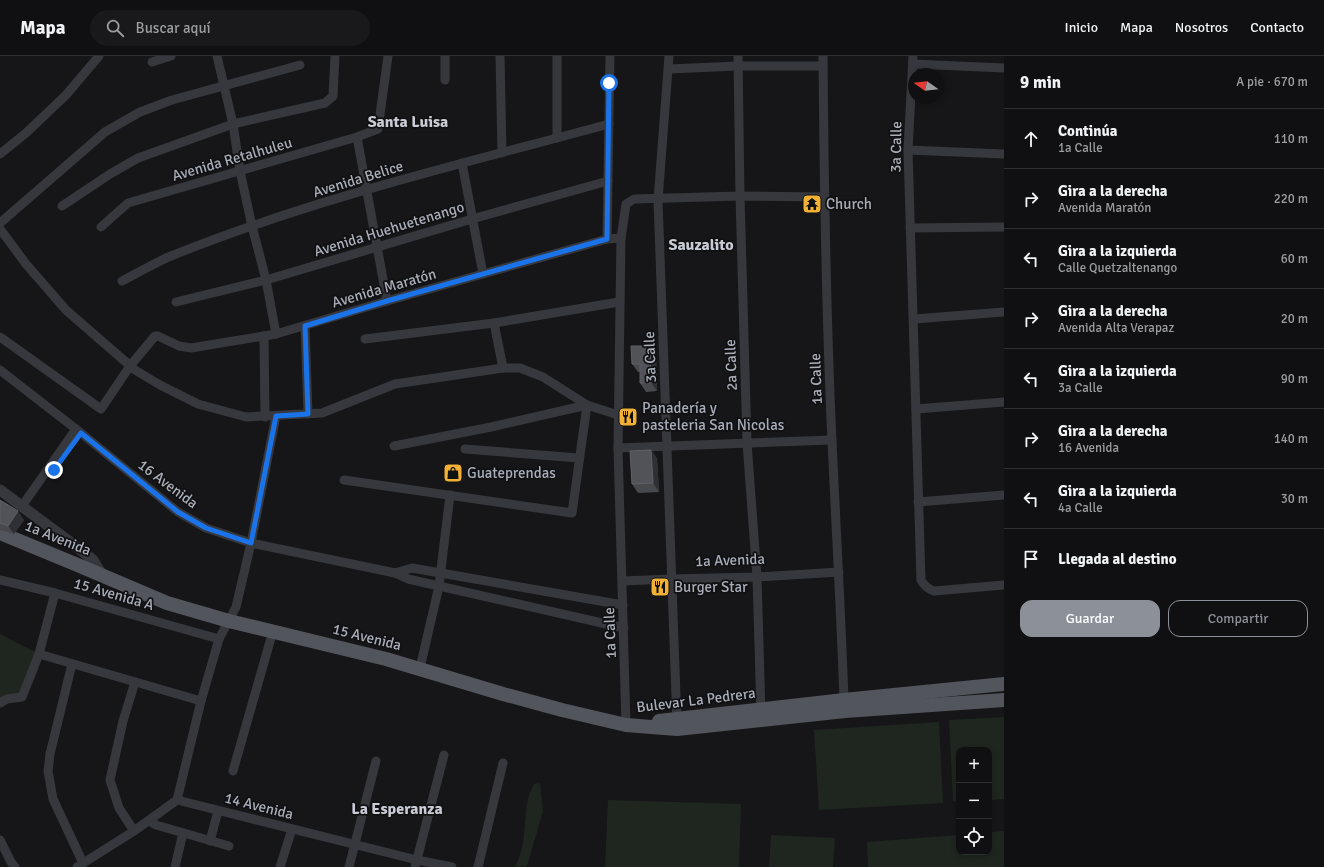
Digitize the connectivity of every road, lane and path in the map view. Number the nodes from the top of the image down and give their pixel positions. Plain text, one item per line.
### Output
1 (99, 56) edge
2 (171, 56) edge
3 (217, 56) edge
4 (335, 56) edge
5 (388, 56) edge
6 (445, 56) edge
7 (500, 56) edge
8 (558, 56) edge
9 (610, 56) edge
10 (669, 56) edge
11 (738, 56) edge
12 (914, 60) edge
13 (823, 61) edge
14 (152, 62) dead end
15 (300, 65) dead end
16 (738, 66) junction
17 (1004, 68) edge
18 (669, 69) junction
19 (445, 80) dead end
20 (225, 85) junction
21 (233, 124) junction
22 (609, 124) junction
23 (357, 137) junction
24 (557, 138) junction
25 (908, 150) junction
26 (502, 153) junction
27 (0, 154) edge
28 (1004, 154) edge
29 (462, 163) junction
30 (240, 171) junction
31 (608, 181) junction
32 (366, 190) junction
33 (740, 196) junction
34 (824, 197) junction
35 (658, 200) junction
36 (62, 206) dead end
37 (472, 219) junction
38 (0, 223) edge
39 (252, 226) junction
40 (101, 227) dead end
41 (1004, 227) edge
42 (910, 228) junction
43 (0, 229) edge
44 (620, 238) junction
45 (607, 239) junction
46 (377, 247) junction
47 (483, 274) junction
48 (266, 280) junction
49 (122, 281) dead end
50 (387, 301) junction
51 (176, 302) dead end
52 (619, 302) junction
53 (1004, 312) edge
54 (914, 320) junction
55 (494, 323) junction
56 (305, 326) junction
57 (276, 334) junction
58 (264, 336) junction
59 (0, 337) edge
60 (365, 339) dead end
61 (130, 366) junction
62 (503, 368) junction
63 (0, 370) edge
64 (1004, 402) edge
65 (587, 406) junction
66 (916, 409) junction
67 (308, 414) junction
68 (618, 415) junction
69 (265, 416) junction
70 (276, 416) junction
71 (79, 431) junction
72 (832, 440) junction
73 (747, 443) junction
74 (668, 445) junction
75 (394, 446) dead end
76 (618, 448) junction
77 (465, 450) dead end
78 (579, 458) junction
79 (344, 480) dead end
80 (0, 490) edge
81 (450, 495) junction
82 (1004, 495) edge
83 (918, 502) junction
84 (24, 507) junction
85 (0, 533) edge
86 (251, 543) junction
87 (839, 572) junction
88 (395, 573) junction
89 (441, 573) junction
90 (102, 575) junction
91 (757, 577) junction
92 (671, 579) junction
93 (0, 580) edge
94 (622, 581) junction
95 (1004, 585) edge
96 (439, 586) junction
97 (55, 593) junction
98 (623, 605) junction
99 (229, 621) junction
100 (624, 628) junction
101 (273, 631) junction
102 (219, 639) junction
103 (39, 654) junction
104 (72, 664) junction
105 (420, 668) junction
106 (135, 682) junction
107 (1004, 684) edge
108 (844, 700) junction
109 (1004, 700) edge
110 (201, 701) junction
111 (0, 703) edge
112 (761, 715) junction
113 (677, 724) junction
114 (626, 725) junction
115 (444, 755) dead end
116 (376, 761) dead end
117 (503, 763) dead end
118 (233, 771) dead end
119 (177, 800) junction
120 (218, 810) junction
121 (149, 821) junction
122 (292, 829) junction
123 (134, 831) junction
124 (183, 833) junction
125 (0, 840) edge
126 (210, 841) junction
127 (356, 845) junction
128 (228, 846) dead end
129 (416, 863) edge
130 (80, 865) edge
131 (15, 867) edge
132 (175, 867) edge
133 (280, 867) edge
134 (349, 867) edge
135 (452, 867) edge
136 (478, 867) edge

1 - 27 street
2 - 14 street
3 - 20 street
4 - 21 street
5 - 23 street, Avenida Retalhuleu
6 - 19 street
7 - 26 street
8 - 24 street
9 - 22 street
10 - 18 street, 3a Calle
11 - 16 street, 2a Calle
12 - 17 street
12 - 25 street, 3a Calle
13 - 16 street
13 - 34 street, 1a Calle
15 - 20 street
16 - 18 street
16 - 33 street, 2a Calle
18 - 35 street, 3a Calle
20 - 21 street
20 - 38 street
21 - 30 street
21 - 36 street
22 - 24 street, Avenida Belice
22 - 31 street
23 - 30 street, Avenida Retalhuleu
23 - 32 street
24 - 26 street, Avenida Belice
25 - 28 street
25 - 42 street, 3a Calle
26 - 29 street, Avenida Belice
29 - 32 street, Avenida Belice
29 - 37 street
30 - 39 street
30 - 40 street, Avenida Retalhuleu
31 - 37 street, Avenida Huehuetenango
31 - 45 street
32 - 39 street, Avenida Belice
32 - 46 street
33 - 34 street
33 - 35 street
33 - 73 street, 2a Calle
34 - 72 street, 1a Calle
35 - 44 street, 1a Calle
35 - 74 street, 3a Calle
37 - 46 street, Avenida Huehuetenango
37 - 47 street
39 - 48 street
39 - 49 street, Avenida Belice
41 - 42 street
42 - 54 street, 3a Calle
43 - 61 street
44 - 45 street, Avenida Maratón
44 - 52 street, 1a Calle
45 - 47 street, Avenida Maratón
46 - 48 street, Avenida Huehuetenango
46 - 50 street
47 - 50 street, Avenida Maratón
48 - 51 street, Avenida Huehuetenango
48 - 57 street
50 - 56 street, Avenida Maratón
52 - 55 street
52 - 68 street, 1a Calle
53 - 54 street
54 - 66 street, 3a Calle
55 - 60 street
55 - 62 street
56 - 57 street, Avenida Maratón
56 - 67 street
57 - 58 street, Avenida Maratón
58 - 61 street, Avenida Maratón
58 - 69 street
59 - 61 street
61 - 69 street
62 - 65 street
62 - 67 street
63 - 71 street, 16 Avenida
64 - 66 street
65 - 68 street
65 - 75 street
65 - 78 street
66 - 83 street, 3a Calle
67 - 70 street
68 - 76 street, 1a Calle
69 - 70 street
70 - 86 street
71 - 84 street
71 - 86 street, 16 Avenida
72 - 73 street
72 - 87 street, 1a Calle
73 - 74 street
73 - 91 street, 2a Calle
74 - 76 street
74 - 92 street, 3a Calle
76 - 94 street, 1a Calle
77 - 78 street
78 - 81 street
79 - 81 street
80 - 84 street, 15 Avenida A
81 - 89 street
82 - 83 street
83 - 95 street, 3a Calle
84 - 90 street, 15 Avenida A
85 - 90 main road, 1a Avenida
86 - 88 street, 16 Avenida
86 - 99 street
87 - 91 street, 1a Avenida
87 - 108 street, 1a Calle
88 - 89 street, 16 Avenida
88 - 96 street, 16 Avenida
89 - 96 street
89 - 98 street, 16 Avenida
90 - 99 main road, 15 Avenida
91 - 92 street, 1a Avenida
91 - 112 street, 2a Calle
92 - 94 street, 1a Avenida
92 - 113 street, 3a Calle
93 - 97 street, 15 Avenida A
94 - 98 street, 1a Calle
96 - 100 street, 16 Avenida
96 - 105 street
97 - 102 street, 15 Avenida A
97 - 103 street
98 - 100 street, 1a Calle
99 - 101 main road, 15 Avenida
99 - 102 street
100 - 114 street, 1a Calle
101 - 105 main road, 15 Avenida
101 - 118 street
102 - 110 street
103 - 104 street
103 - 111 street
104 - 106 street
104 - 130 street
105 - 114 main road, 15 Avenida
106 - 110 street
106 - 123 street
107 - 108 main road, Bulevar La Pedrera
108 - 112 main road, Bulevar La Pedrera
109 - 112 main road, Bulevar La Pedrera
110 - 119 street
112 - 113 main road, Bulevar La Pedrera
113 - 114 main road, Bulevar La Pedrera
115 - 129 street
116 - 127 street
117 - 136 street
119 - 120 street, 14 Avenida
119 - 121 street
120 - 122 street, 14 Avenida
120 - 126 street
121 - 123 street
121 - 124 street
122 - 127 street, 14 Avenida
122 - 133 street
123 - 130 street
124 - 126 street
124 - 132 street
125 - 131 street
126 - 128 street
127 - 129 street, 14 Avenida
127 - 134 street
129 - 135 street, 14 Avenida

